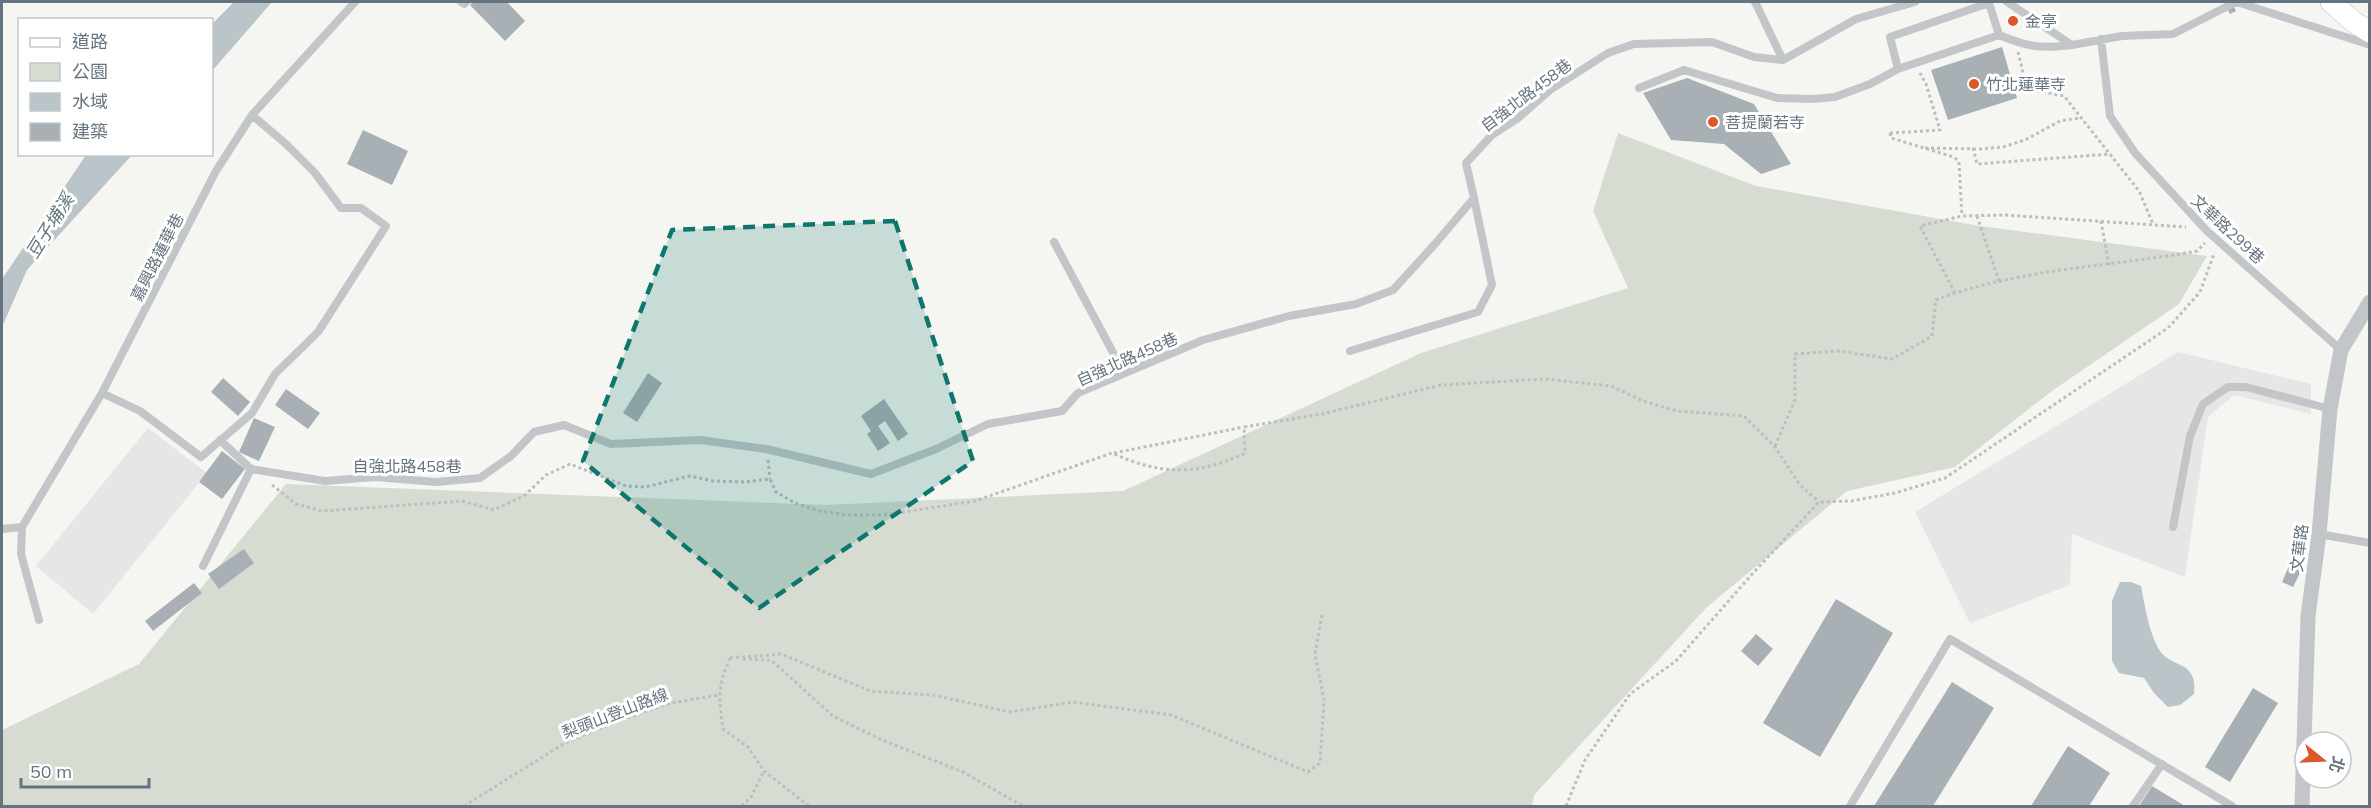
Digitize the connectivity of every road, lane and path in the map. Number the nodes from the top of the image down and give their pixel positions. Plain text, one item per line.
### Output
1 (355, 2) edge
2 (461, 2) edge
3 (466, 2) edge
4 (1755, 2) edge
5 (1915, 2) edge
6 (2007, 2) edge
7 (2237, 2) edge
8 (2331, 2) edge
9 (2370, 32) edge
10 (1999, 35) junction
11 (2101, 39) junction
12 (2020, 43) junction
13 (2072, 45) junction
14 (2370, 45) edge
15 (1784, 60) junction
16 (1898, 69) junction
17 (1926, 84) dead end
18 (1639, 88) dead end
19 (252, 115) junction
20 (2079, 118) junction
21 (1925, 148) junction
22 (1973, 148) junction
23 (2110, 154) junction
24 (1473, 198) junction
25 (1962, 216) junction
26 (1977, 216) junction
27 (2102, 220) junction
28 (2154, 224) junction
29 (2193, 227) dead end
30 (2200, 235) dead end
31 (2219, 241) junction
32 (1054, 242) dead end
33 (2109, 265) junction
34 (1999, 281) junction
35 (1955, 292) junction
36 (2370, 302) edge
37 (2342, 350) junction
38 (1350, 351) dead end
39 (1124, 373) junction
40 (102, 393) junction
41 (2330, 408) junction
42 (1244, 427) junction
43 (220, 440) junction
44 (1775, 447) junction
45 (766, 449) junction
46 (1112, 453) junction
47 (251, 469) junction
48 (770, 479) junction
49 (1819, 502) junction
50 (22, 527) junction
51 (2173, 527) dead end
52 (2, 529) edge
53 (2319, 534) junction
54 (2370, 543) edge
55 (202, 566) dead end
56 (1322, 615) dead end
57 (39, 620) dead end
58 (730, 658) junction
59 (718, 695) junction
60 (2162, 764) junction
61 (764, 771) junction
62 (1020, 806) edge
63 (464, 807) edge
64 (742, 807) edge
65 (808, 807) edge
66 (1566, 807) edge
67 (1851, 807) edge
68 (2133, 807) edge
69 (2232, 807) edge
70 (2301, 807) edge

1 - 19 lane, 嘉興路蓮華巷
2 - 3 lane
4 - 15 lane
5 - 15 lane
6 - 13 lane
7 - 11 lane
7 - 14 lane
8 - 9 main road
10 - 12 lane
10 - 16 lane
10 - 16 lane
11 - 13 lane
11 - 31 lane, 文華路299巷
12 - 13 lane
12 - 20 path
15 - 24 lane, 自強北路458巷
16 - 18 lane
17 - 21 path
19 - 40 lane, 嘉興路蓮華巷
19 - 43 lane
20 - 22 path
20 - 23 path
21 - 22 path
21 - 25 path
22 - 23 path
23 - 28 path
24 - 38 lane
24 - 39 lane, 自強北路458巷
25 - 26 path
25 - 35 path
26 - 27 path
26 - 34 path
27 - 28 path
27 - 33 path
28 - 29 path
30 - 33 path
31 - 37 lane, 文華路299巷
31 - 49 path
32 - 39 lane
33 - 34 path
34 - 35 path
35 - 44 path
36 - 37 street, 文華路
37 - 41 street, 文華路
39 - 45 lane, 自強北路458巷
40 - 43 lane
40 - 50 lane, 嘉興路蓮華巷
41 - 51 lane
41 - 53 street, 文華路
42 - 44 path
42 - 46 path
42 - 46 path
43 - 47 lane
44 - 49 path
45 - 47 lane, 自強北路458巷
45 - 48 path
46 - 48 path
47 - 48 path
47 - 55 lane
49 - 66 path
50 - 52 lane
50 - 57 lane
53 - 54 lane
53 - 70 street, 文華路
56 - 58 path
58 - 59 path
58 - 62 path
59 - 61 path
59 - 63 path, 梨頭山登山路線
60 - 67 lane
60 - 68 lane
60 - 69 lane
61 - 64 path
61 - 65 path

